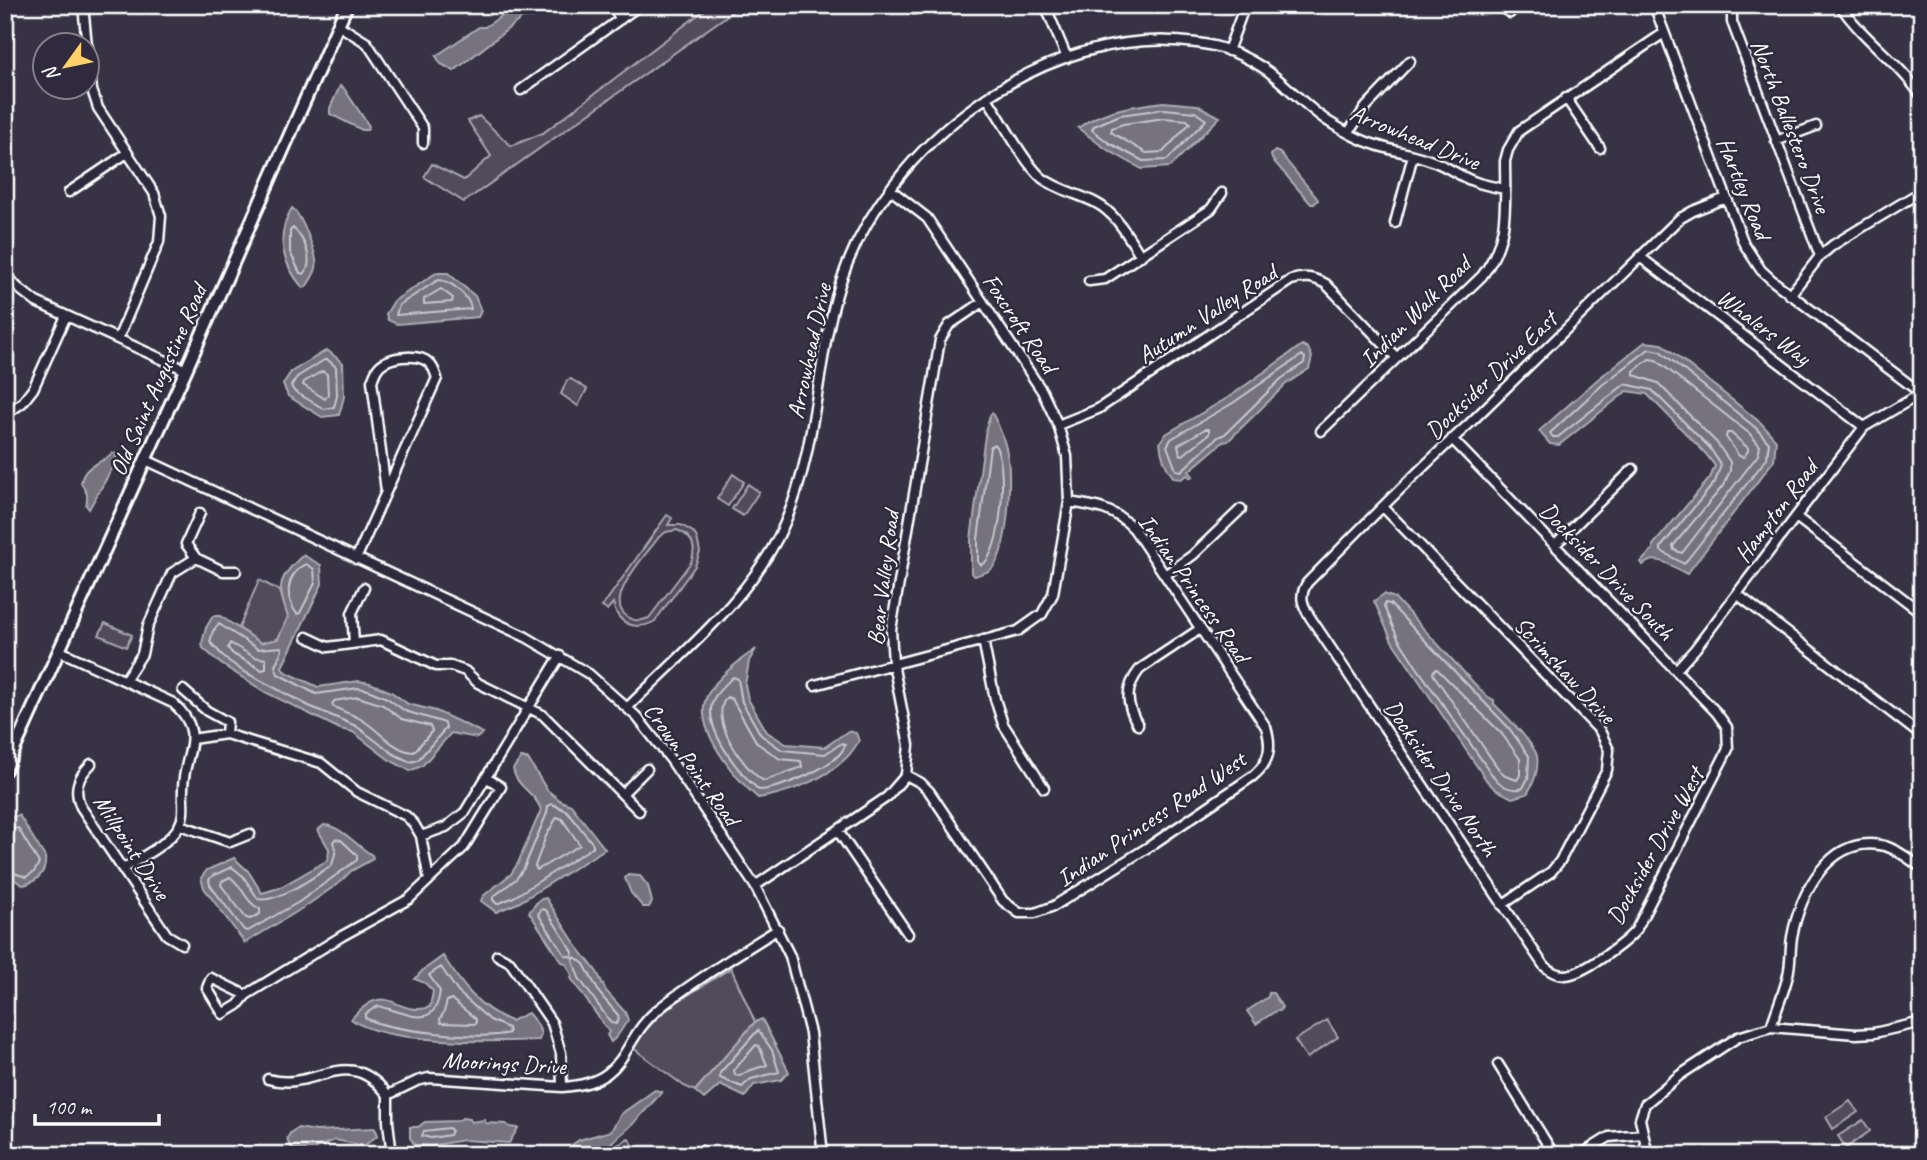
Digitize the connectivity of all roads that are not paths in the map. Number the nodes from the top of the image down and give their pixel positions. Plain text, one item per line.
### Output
1 (83, 5) edge
2 (346, 5) edge
3 (611, 5) edge
4 (640, 5) edge
5 (1045, 5) edge
6 (1244, 5) edge
7 (1499, 5) edge
8 (1654, 5) edge
9 (1840, 5) edge
10 (1731, 7) edge
11 (1510, 13) dead end
12 (621, 19) junction
13 (338, 25) junction
14 (86, 32) edge
15 (1664, 33) junction
16 (1228, 51) junction
17 (1067, 58) junction
18 (1410, 61) dead end
19 (521, 90) dead end
20 (1566, 97) junction
21 (1922, 97) edge
22 (987, 98) junction
23 (96, 102) edge
24 (1816, 126) dead end
25 (1348, 134) junction
26 (1776, 141) junction
27 (423, 143) dead end
28 (1600, 148) dead end
29 (127, 153) junction
30 (1413, 155) junction
31 (1505, 188) junction
32 (891, 190) junction
33 (1922, 191) edge
34 (69, 192) dead end
35 (1222, 193) dead end
36 (1726, 198) junction
37 (1395, 223) dead end
38 (1141, 256) junction
39 (1820, 256) junction
40 (1640, 257) junction
41 (5, 273) edge
42 (1088, 281) dead end
43 (1790, 295) junction
44 (983, 302) junction
45 (66, 316) junction
46 (118, 339) junction
47 (1397, 358) junction
48 (186, 370) junction
49 (1921, 394) edge
50 (5, 415) edge
51 (1058, 425) junction
52 (1864, 427) junction
53 (1321, 431) dead end
54 (1452, 439) junction
55 (146, 460) junction
56 (1633, 469) dead end
57 (386, 491) junction
58 (1069, 502) junction
59 (1383, 507) junction
60 (1241, 509) dead end
61 (200, 513) dead end
62 (1796, 517) junction
63 (1555, 545) junction
64 (196, 558) junction
65 (356, 559) junction
66 (236, 571) dead end
67 (1165, 575) junction
68 (364, 588) dead end
69 (1737, 594) junction
70 (1301, 599) joint
71 (1922, 613) edge
72 (1200, 629) junction
73 (307, 636) dead end
74 (983, 640) junction
75 (354, 643) junction
76 (60, 651) junction
77 (559, 656) junction
78 (893, 663) junction
79 (1676, 670) junction
80 (125, 680) junction
81 (815, 685) dead end
82 (183, 690) dead end
83 (530, 708) junction
84 (627, 708) junction
85 (1138, 725) dead end
86 (1266, 727) joint
87 (1729, 733) joint
88 (226, 734) junction
89 (1922, 736) edge
90 (192, 739) junction
91 (91, 764) dead end
92 (647, 769) dead end
93 (5, 771) edge
94 (905, 775) junction
95 (487, 778) junction
96 (1044, 788) dead end
97 (622, 794) junction
98 (639, 811) dead end
99 (180, 825) junction
100 (838, 831) junction
101 (250, 834) dead end
102 (421, 836) junction
103 (1922, 868) edge
104 (123, 869) junction
105 (429, 880) junction
106 (755, 886) junction
107 (1502, 905) junction
108 (778, 929) junction
109 (908, 934) dead end
110 (182, 944) dead end
111 (497, 955) dead end
112 (1555, 974) joint
113 (246, 995) junction
114 (1922, 1022) edge
115 (1771, 1027) junction
116 (1498, 1064) dead end
117 (268, 1079) dead end
118 (562, 1087) junction
119 (388, 1095) junction
120 (1643, 1134) junction
121 (392, 1155) edge
122 (823, 1155) edge
123 (1555, 1155) edge
124 (1580, 1155) edge
125 (1648, 1155) edge

1 - 14 street
2 - 13 main road, Old Saint Augustine Road
3 - 12 street
4 - 12 street
5 - 17 street
6 - 16 street
7 - 11 street
8 - 15 street, Hartley Road
9 - 21 street
10 - 26 street, North Ballestero Drive
12 - 19 street
13 - 27 street
13 - 48 main road, Old Saint Augustine Road
15 - 20 street, Indian Walk Road
15 - 36 street, Hartley Road
16 - 17 street, Arrowhead Drive
16 - 25 street, Arrowhead Drive
17 - 22 street, Arrowhead Drive
18 - 25 street
20 - 28 street
20 - 31 street, Indian Walk Road
22 - 32 street, Arrowhead Drive
22 - 38 street
23 - 29 street
24 - 26 street
25 - 30 street, Arrowhead Drive
26 - 39 street, North Ballestero Drive
29 - 34 street
29 - 46 street
30 - 31 street, Arrowhead Drive
30 - 37 street
31 - 47 street, Indian Walk Road
32 - 44 street, Foxcroft Road
32 - 84 street, Arrowhead Drive
33 - 39 street
35 - 38 street
36 - 40 street, Docksider Drive East
36 - 43 street, Hartley Road
38 - 42 street
39 - 43 street
40 - 52 street, Whalers Way
40 - 54 street, Docksider Drive East
41 - 45 street
43 - 49 street, Hartley Road
44 - 51 street, Foxcroft Road
44 - 78 street, Bear Valley Road
45 - 46 street
45 - 50 street
46 - 48 street
47 - 51 street, Autumn Valley Road
47 - 53 street, Indian Walk Road
48 - 55 main road, Old Saint Augustine Road
49 - 52 street, Hampton Road
51 - 58 street, Foxcroft Road
52 - 62 street, Hampton Road
54 - 59 street, Docksider Drive East
54 - 63 street, Docksider Drive South
55 - 65 street, Crown Point Road
55 - 76 main road, Old Saint Augustine Road
56 - 63 street
57 - 57 street
57 - 65 street
58 - 67 street, Indian Princess Road
58 - 74 street, Foxcroft Road
59 - 70 street, Docksider Drive East
59 - 107 street, Scrimshaw Drive
60 - 67 street
61 - 64 street
62 - 69 street, Hampton Road
62 - 71 street
63 - 79 street, Docksider Drive South
64 - 66 street
64 - 80 street
65 - 77 street, Crown Point Road
67 - 72 street, Indian Princess Road
68 - 75 street
69 - 79 street, Hampton Road
69 - 89 street
70 - 107 street, Docksider Drive North
72 - 85 street
72 - 86 street, Indian Princess Road
73 - 75 street
74 - 78 street, Foxcroft Road
74 - 96 street
75 - 83 street
76 - 80 street
76 - 93 main road, Old Saint Augustine Road
77 - 83 street
77 - 84 street, Crown Point Road
78 - 81 street, Foxcroft Road
78 - 94 street, Bear Valley Road
79 - 87 street, Docksider Drive South
80 - 90 street
82 - 88 street
83 - 95 street
83 - 97 street
84 - 106 street, Crown Point Road
86 - 94 street, Indian Princess Road West
87 - 112 street, Docksider Drive West
88 - 90 street
88 - 102 street
90 - 99 street
91 - 104 street, Millpoint Drive
92 - 97 street
94 - 100 street
95 - 102 street
95 - 105 street
97 - 98 street
99 - 101 street
99 - 104 street
100 - 106 street
100 - 109 street
102 - 105 street
103 - 115 street
104 - 110 street, Millpoint Drive
105 - 113 street
106 - 108 street, Crown Point Road
107 - 112 street, Docksider Drive North
108 - 118 street, Moorings Drive
108 - 122 street, Crown Point Road
111 - 118 street
113 - 113 street
114 - 115 street
115 - 120 street
116 - 123 street
117 - 119 street
118 - 119 street, Moorings Drive
119 - 121 street
120 - 124 street
120 - 125 street

